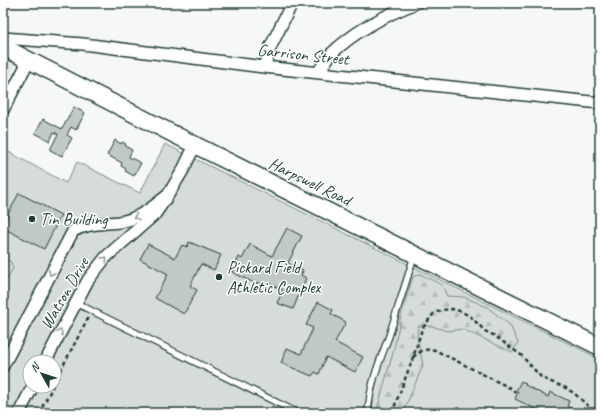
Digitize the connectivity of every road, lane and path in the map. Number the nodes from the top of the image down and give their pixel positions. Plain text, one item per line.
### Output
1 (292, 3) edge
2 (416, 3) edge
3 (3, 38) edge
4 (3, 47) edge
5 (28, 60) junction
6 (264, 67) junction
7 (318, 72) junction
8 (600, 103) edge
9 (3, 110) edge
10 (195, 145) junction
11 (168, 195) junction
12 (414, 254) junction
13 (76, 303) junction
14 (91, 311) junction
15 (600, 347) edge
16 (49, 354) edge
17 (413, 358) junction
18 (3, 366) edge
19 (62, 367) edge
20 (29, 394) edge
21 (48, 394) edge
22 (517, 394) dead end
23 (295, 412) edge
24 (19, 413) edge
25 (39, 413) edge
26 (368, 413) edge
27 (392, 413) edge
28 (596, 413) edge

1 - 6 street
2 - 7 street
3 - 6 street, Garrison Street
4 - 5 main road, Harpswell Road
5 - 9 street
5 - 10 main road, Harpswell Road
6 - 7 street, Garrison Street
7 - 8 street, Garrison Street
10 - 11 street, Watson Drive
10 - 12 main road, Harpswell Road
13 -> 11 street, Watson Drive
11 -> 18 street, Watson Drive
12 - 15 main road, Harpswell Road
12 - 26 lane
13 - 14 lane
16 -> 13 street, Watson Drive
14 - 19 path
14 - 23 lane
17 - 22 path
17 - 27 path
17 - 28 path
20 - 24 street
21 - 25 path

